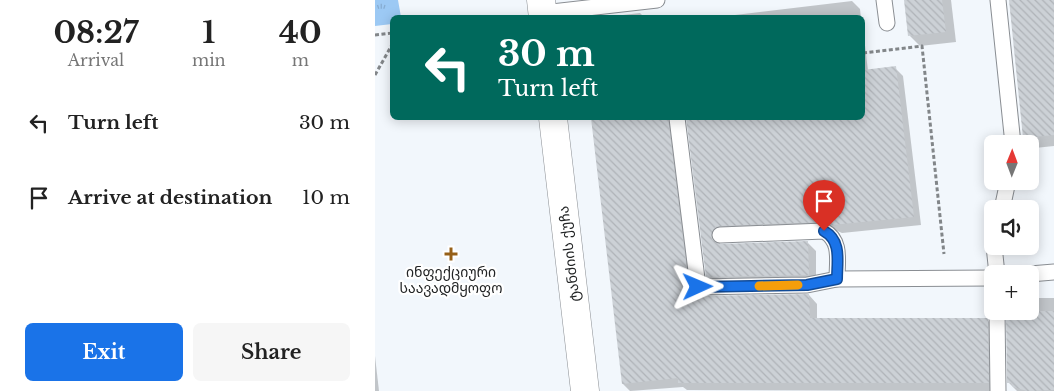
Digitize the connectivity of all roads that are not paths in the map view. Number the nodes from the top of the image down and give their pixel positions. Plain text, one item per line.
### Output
1 (657, 0) edge
2 (884, 0) edge
3 (998, 0) edge
4 (543, 10) edge
5 (887, 24) dead end
6 (553, 120) edge
7 (677, 120) edge
8 (1012, 135) edge
9 (719, 234) dead end
10 (1054, 272) edge
11 (1039, 273) edge
12 (984, 278) edge
13 (837, 279) junction
14 (997, 320) edge
15 (585, 391) edge
16 (997, 391) edge

1 - 4 lane
2 - 5 lane
3 - 8 lane
6 - 15 main road, ტანძიის ქუჩა
7 - 13 lane
9 - 13 lane
10 - 11 lane
12 - 13 lane
14 - 16 lane

